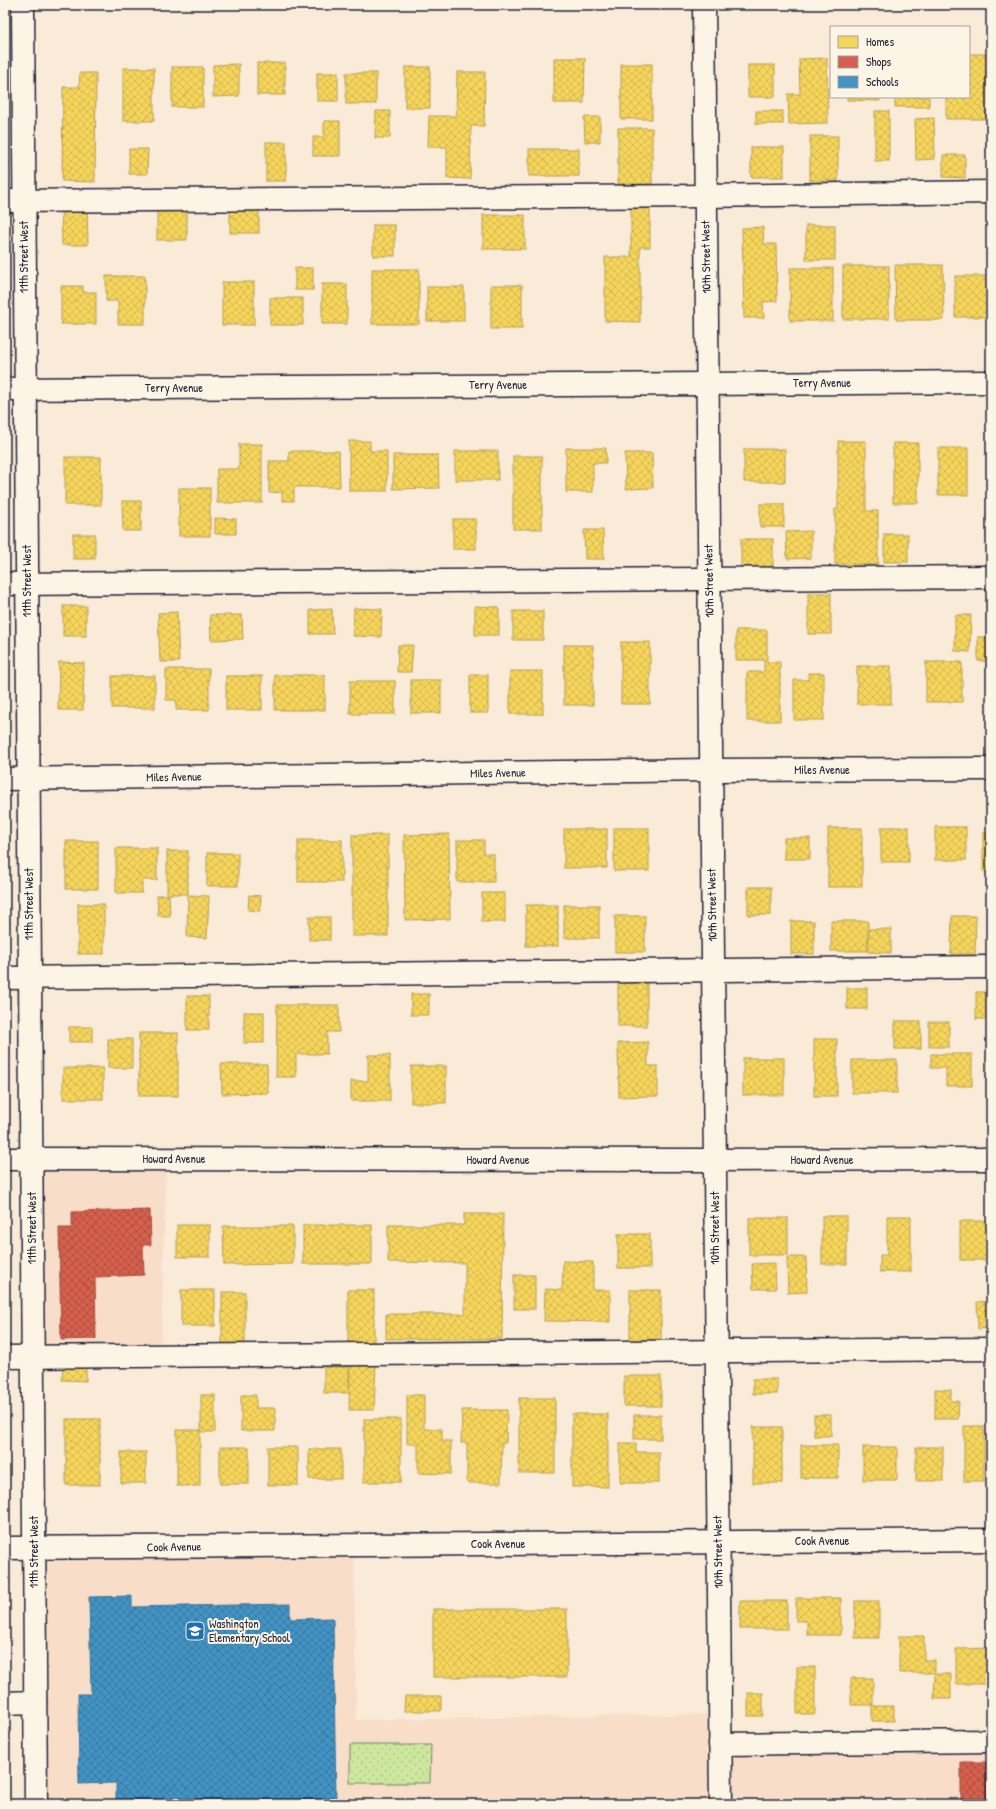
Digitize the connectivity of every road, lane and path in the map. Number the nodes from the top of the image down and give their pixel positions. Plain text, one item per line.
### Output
1 (23, 5) edge
2 (704, 5) edge
3 (991, 192) edge
4 (705, 196) junction
5 (15, 201) edge
6 (991, 382) edge
7 (707, 384) junction
8 (15, 389) edge
9 (991, 577) edge
10 (709, 580) junction
11 (5, 584) edge
12 (27, 584) junction
13 (991, 769) edge
14 (711, 770) junction
15 (28, 779) junction
16 (5, 780) edge
17 (991, 967) edge
18 (713, 969) junction
19 (5, 978) edge
20 (30, 978) junction
21 (31, 1158) junction
22 (5, 1159) edge
23 (991, 1159) edge
24 (715, 1160) junction
25 (991, 1348) edge
26 (716, 1351) junction
27 (5, 1357) edge
28 (32, 1357) junction
29 (991, 1540) edge
30 (718, 1542) junction
31 (5, 1548) edge
32 (34, 1548) junction
33 (35, 1702) junction
34 (5, 1703) edge
35 (991, 1741) edge
36 (720, 1744) junction
37 (36, 1804) edge
38 (721, 1804) edge

1 - 5 street, 11th Street West
2 - 4 street, 10th Street West
3 - 4 street
4 - 5 street
4 - 7 street, 10th Street West
5 - 8 street, 11th Street West
6 - 7 street, Terry Avenue
7 - 8 street, Terry Avenue
7 - 10 street, 10th Street West
8 - 12 street, 11th Street West
9 - 10 street
10 - 12 street
10 - 14 street, 10th Street West
11 - 12 street
12 - 15 street, 11th Street West
13 - 14 street, Miles Avenue
14 - 15 street, Miles Avenue
14 - 18 street, 10th Street West
15 - 16 street, Miles Avenue
15 - 20 street, 11th Street West
17 - 18 street
18 - 20 street
18 - 24 street, 10th Street West
19 - 20 street
20 - 21 street, 11th Street West
21 - 22 street, Howard Avenue
21 - 24 street, Howard Avenue
21 - 28 street, 11th Street West
23 - 24 street, Howard Avenue
24 - 26 street, 10th Street West
25 - 26 street
26 - 28 street
26 - 30 street, 10th Street West
27 - 28 street
28 - 32 street, 11th Street West
29 - 30 street, Cook Avenue
30 - 32 street, Cook Avenue
30 - 36 street, 10th Street West
31 - 32 street, Cook Avenue
32 - 33 street, 11th Street West
33 - 34 street
33 - 37 street, 11th Street West
35 - 36 street
36 - 38 street, 10th Street West

